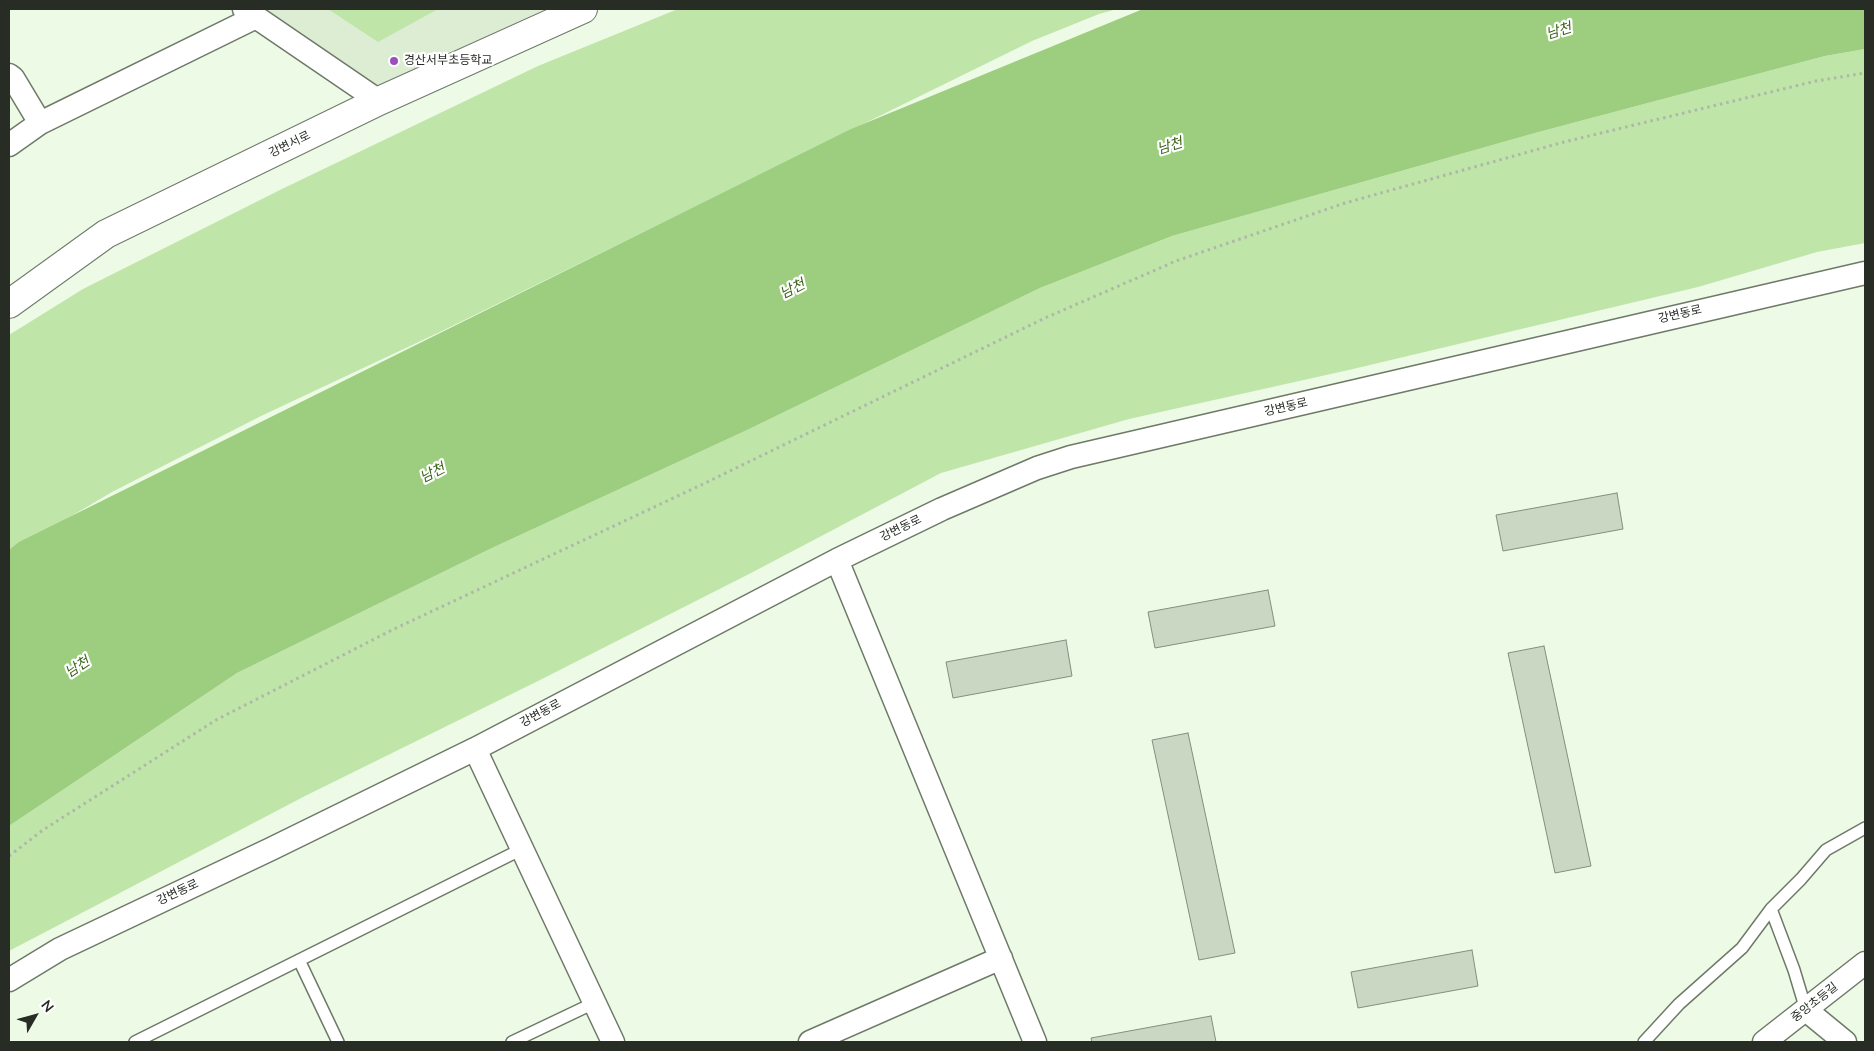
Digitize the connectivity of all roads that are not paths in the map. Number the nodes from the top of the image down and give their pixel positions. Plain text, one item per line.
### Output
1 (583, 9) edge
2 (250, 13) edge
3 (9, 75) edge
4 (380, 101) junction
5 (40, 123) junction
6 (9, 145) edge
7 (1865, 273) edge
8 (9, 304) edge
9 (837, 560) junction
10 (475, 749) junction
11 (1865, 828) edge
12 (522, 849) junction
13 (1771, 909) junction
14 (1001, 958) junction
15 (299, 960) junction
16 (1865, 963) edge
17 (9, 980) edge
18 (594, 1003) junction
19 (1806, 1010) junction
20 (135, 1042) edge
21 (338, 1042) edge
22 (512, 1042) edge
23 (612, 1042) edge
24 (810, 1042) edge
25 (1036, 1042) edge
26 (1644, 1042) edge
27 (1764, 1042) edge
28 (1845, 1042) edge

1 - 4 street, 강변서로
2 - 4 street
2 - 5 street
3 - 5 street
4 - 8 street, 강변서로
5 - 6 street
7 - 9 street, 강변동로
9 - 10 street, 강변동로
9 - 14 street
10 - 12 street
10 - 17 street, 강변동로
11 - 13 lane
12 - 15 lane
12 - 18 street
13 - 19 lane
13 - 26 lane
14 - 24 street
14 - 25 street
15 - 20 lane
15 - 21 lane
16 - 19 street, 중앙초등길
18 - 22 lane
18 - 23 street
19 - 27 street, 중앙초등길
19 - 28 street

